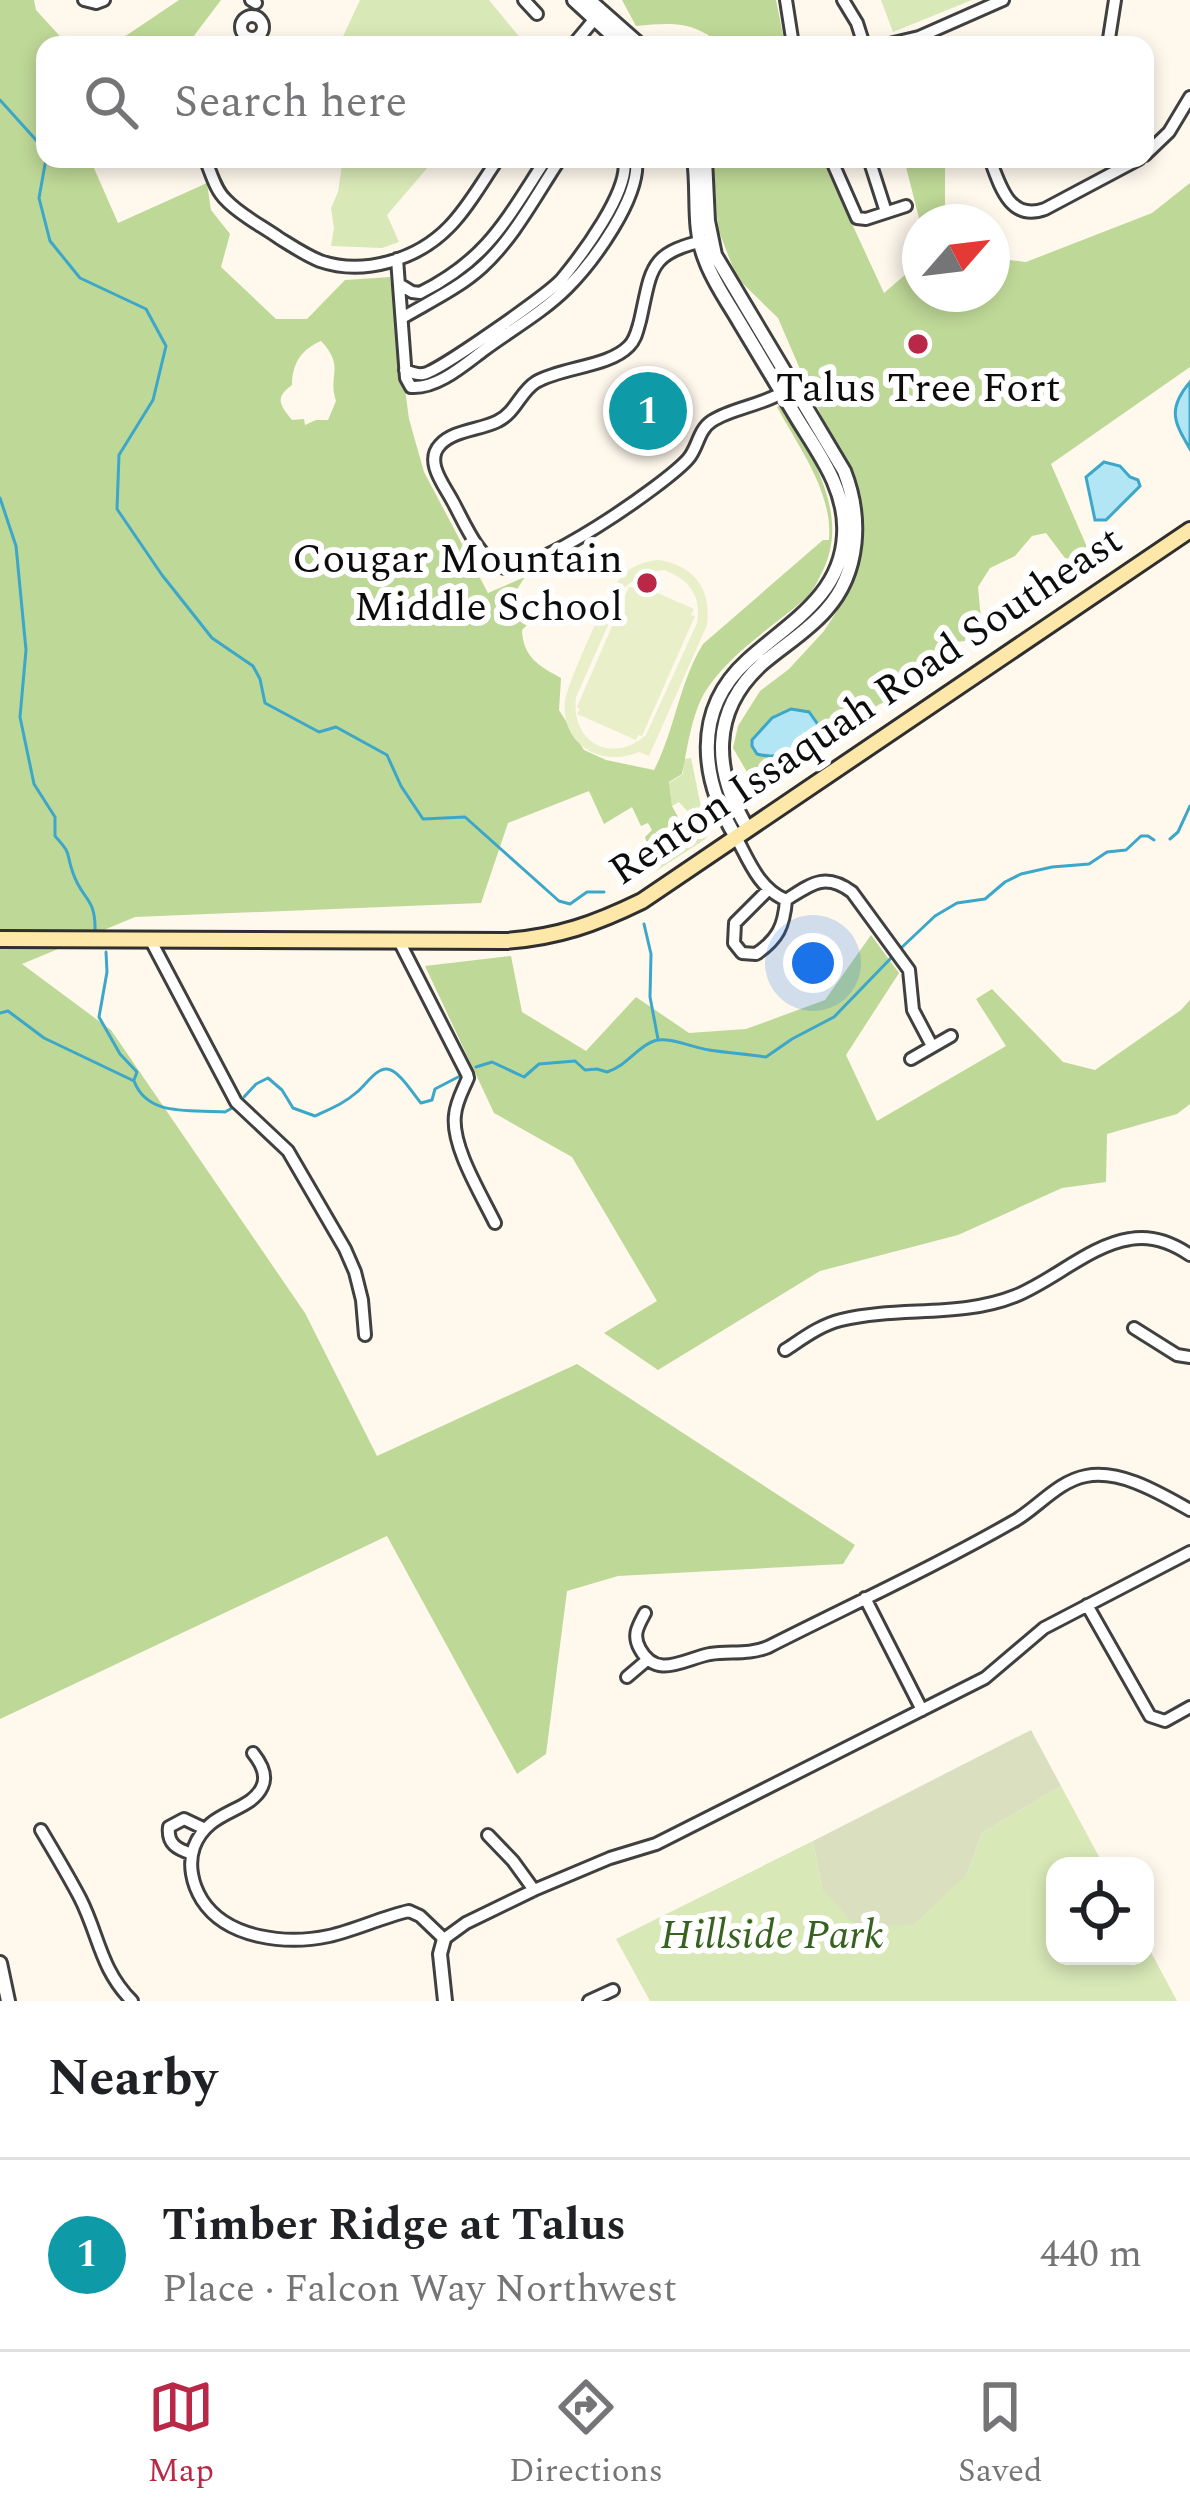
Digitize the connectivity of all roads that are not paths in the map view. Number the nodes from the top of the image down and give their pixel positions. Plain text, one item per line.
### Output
1 (104, 0) edge
2 (524, 0) edge
3 (574, 0) edge
4 (589, 0) edge
5 (786, 0) edge
6 (843, 0) edge
7 (1004, 0) edge
8 (1115, 0) edge
9 (85, 1) edge
10 (254, 5) edge
11 (538, 14) dead end
12 (597, 16) junction
13 (258, 36) edge
14 (580, 36) edge
15 (615, 36) edge
16 (627, 36) edge
17 (792, 36) edge
18 (861, 36) edge
19 (921, 36) edge
20 (1109, 36) edge
21 (1190, 97) edge
22 (1154, 146) edge
23 (209, 168) edge
24 (492, 168) edge
25 (540, 168) edge
26 (554, 168) edge
27 (625, 168) edge
28 (637, 168) edge
29 (695, 168) edge
30 (705, 168) edge
31 (834, 168) edge
32 (872, 168) edge
33 (995, 168) edge
34 (1125, 168) edge
35 (902, 207) edge
36 (886, 212) junction
37 (705, 240) junction
38 (397, 260) junction
39 (399, 284) junction
40 (402, 318) junction
41 (405, 370) junction
42 (788, 390) junction
43 (1190, 530) edge
44 (742, 833) junction
45 (767, 890) junction
46 (786, 900) junction
47 (0, 939) edge
48 (398, 939) junction
49 (151, 941) junction
50 (951, 1036) dead end
51 (932, 1046) junction
52 (910, 1059) dead end
53 (495, 1223) dead end
54 (1190, 1255) edge
55 (1134, 1328) dead end
56 (365, 1335) dead end
57 (784, 1350) dead end
58 (1190, 1357) edge
59 (1190, 1510) edge
60 (1190, 1552) edge
61 (866, 1598) junction
62 (1088, 1605) junction
63 (645, 1613) dead end
64 (647, 1660) junction
65 (627, 1677) dead end
66 (1190, 1707) edge
67 (922, 1710) junction
68 (253, 1754) dead end
69 (203, 1828) junction
70 (41, 1830) dead end
71 (488, 1835) dead end
72 (192, 1854) junction
73 (534, 1890) junction
74 (445, 1939) junction
75 (0, 1963) edge
76 (613, 1990) dead end
77 (8, 2001) edge
78 (132, 2001) edge
79 (445, 2001) edge
80 (589, 2001) edge

1 - 9 street
2 - 11 street
3 - 12 street
4 - 12 street
5 - 17 street
6 - 18 street
7 - 19 street
8 - 20 street
10 - 13 street
12 - 14 street
12 - 15 street
12 - 16 street
21 - 22 street
23 - 38 street
24 - 38 street
25 - 39 street
26 - 40 street
27 - 41 street
28 - 41 street
29 - 37 street
30 - 37 street
31 - 36 street
32 - 36 street
33 - 34 street
35 - 36 street
37 - 42 street
37 - 42 street
38 - 39 street
39 - 40 street
40 - 41 street
42 - 44 street
43 - 44 main road, Renton Issaquah Road Southeast
44 - 45 street
44 - 48 main road, Renton Issaquah Road Southeast
45 - 46 street
45 - 46 street
46 - 51 street
47 - 49 main road, Renton Issaquah Road Southeast
48 - 49 main road, Renton Issaquah Road Southeast
48 - 53 street
49 - 56 street
50 - 51 street
51 - 52 street
54 - 57 street
55 - 58 street
59 - 61 street
60 - 62 street
61 - 64 street
61 - 67 street
62 - 66 street
62 - 67 street
63 - 64 street
64 - 65 street
67 - 73 street
68 - 69 street
69 - 72 street
69 - 72 street
70 - 78 street
71 - 73 street
72 - 74 street
73 - 74 street
74 - 79 street
75 - 77 street
76 - 80 street

